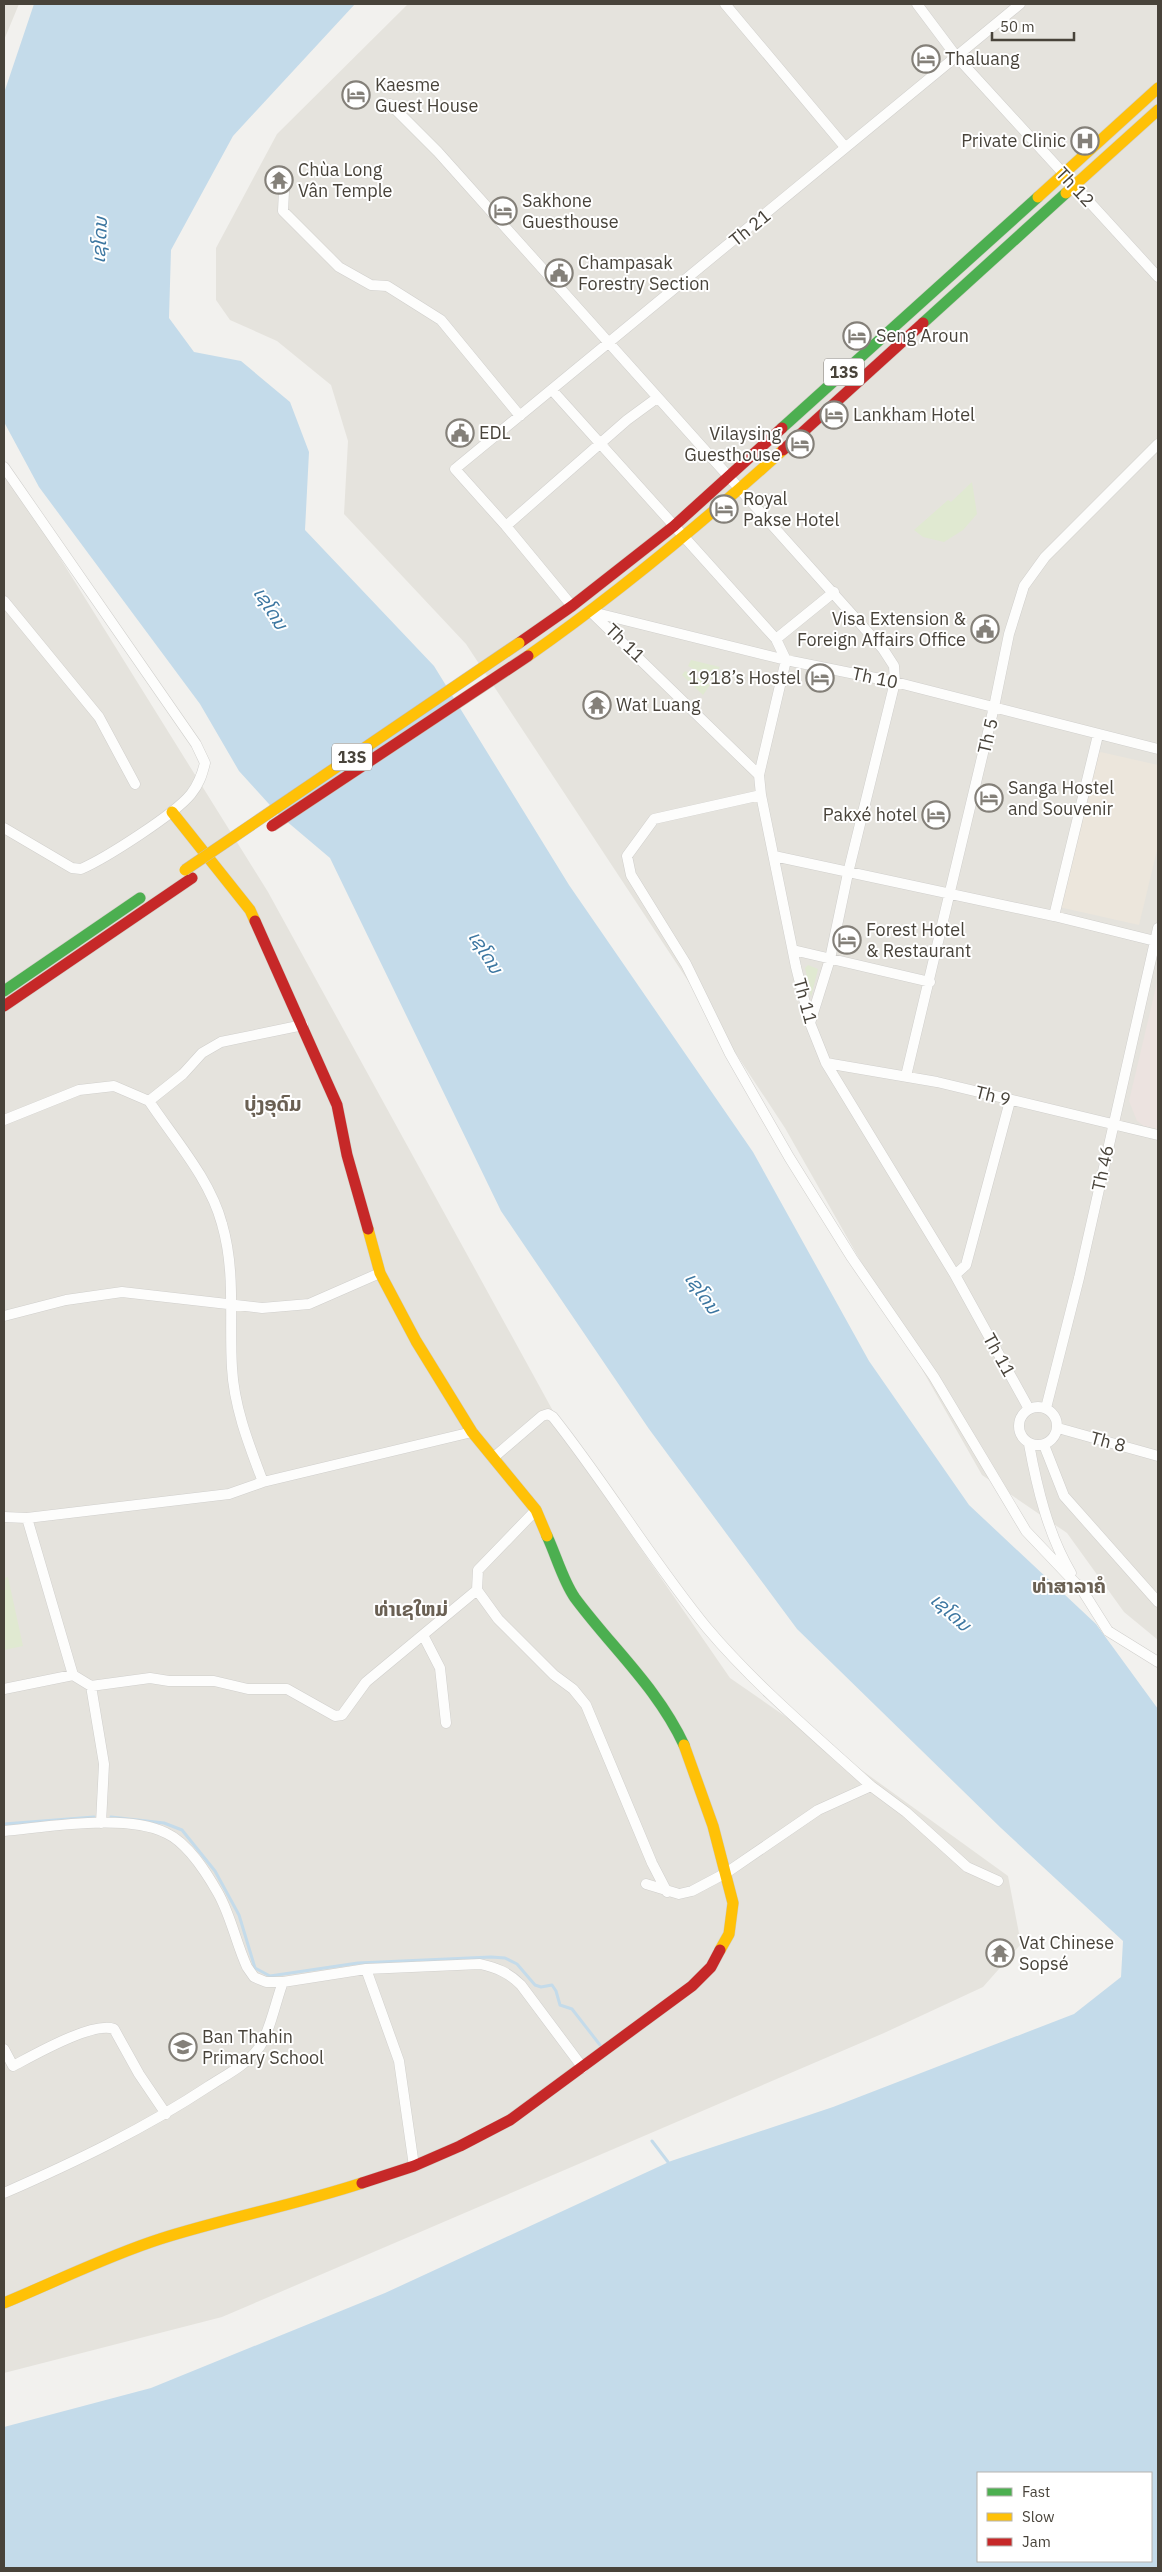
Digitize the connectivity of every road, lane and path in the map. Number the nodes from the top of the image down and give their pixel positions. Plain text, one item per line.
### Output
1 (725, 4) edge
2 (917, 4) edge
3 (1020, 4) edge
4 (956, 56) junction
5 (1158, 88) edge
6 (390, 104) dead end
7 (1158, 110) edge
8 (845, 147) junction
9 (1062, 173) junction
10 (1074, 187) junction
11 (284, 191) dead end
12 (1158, 277) edge
13 (609, 342) junction
14 (552, 390) junction
15 (658, 398) junction
16 (520, 416) junction
17 (1158, 444) edge
18 (599, 445) junction
19 (4, 467) edge
20 (730, 477) junction
21 (740, 488) junction
22 (506, 526) junction
23 (674, 526) junction
24 (683, 538) junction
25 (834, 592) junction
26 (4, 601) edge
27 (572, 606) junction
28 (591, 612) junction
29 (776, 639) junction
30 (786, 660) junction
31 (895, 682) junction
32 (994, 707) junction
33 (1098, 735) junction
34 (1158, 749) edge
35 (759, 775) junction
36 (135, 784) dead end
37 (760, 795) junction
38 (172, 812) junction
39 (4, 828) edge
40 (774, 856) junction
41 (848, 873) junction
42 (188, 874) junction
43 (170, 878) dead end
44 (147, 893) dead end
45 (950, 894) junction
46 (1054, 916) junction
47 (1158, 928) edge
48 (1155, 941) junction
49 (793, 950) junction
50 (830, 959) junction
51 (930, 982) junction
52 (4, 991) edge
53 (4, 1006) edge
54 (810, 1023) junction
55 (304, 1025) junction
56 (826, 1063) junction
57 (906, 1076) junction
58 (149, 1100) junction
59 (1010, 1101) junction
60 (4, 1120) edge
61 (1112, 1124) junction
62 (1158, 1135) edge
63 (380, 1273) junction
64 (955, 1275) junction
65 (232, 1304) junction
66 (4, 1316) edge
67 (1046, 1408) junction
68 (1029, 1409) junction
69 (1058, 1428) junction
70 (472, 1432) junction
71 (1030, 1444) junction
72 (1044, 1445) junction
73 (1158, 1456) edge
74 (493, 1458) junction
75 (263, 1482) junction
76 (536, 1510) junction
77 (4, 1517) edge
78 (27, 1518) junction
79 (477, 1590) junction
80 (1082, 1590) junction
81 (1158, 1602) edge
82 (424, 1635) junction
83 (1158, 1662) edge
84 (73, 1675) junction
85 (92, 1686) junction
86 (4, 1689) edge
87 (446, 1723) dead end
88 (871, 1786) junction
89 (101, 1823) junction
90 (4, 1831) edge
91 (726, 1873) junction
92 (998, 1881) dead end
93 (646, 1884) dead end
94 (667, 1892) junction
95 (366, 1969) junction
96 (283, 1982) junction
97 (4, 2049) edge
98 (583, 2068) junction
99 (166, 2114) junction
100 (414, 2166) junction
101 (4, 2193) edge
102 (4, 2303) edge

1 - 8 street
2 - 4 street, Th 12
3 - 4 street, Th 21
4 - 8 street, Th 21
4 - 9 street, Th 12
5 - 9 main road, 13S
6 - 13 street
7 - 10 main road, 13S
8 - 13 street, Th 21
9 - 10 street, Th 12
9 - 20 main road, 13S
10 - 12 street, Th 12
10 - 21 main road, 13S
11 - 16 street
13 - 14 street, Th 21
13 - 15 street
14 - 16 street, Th 21
14 - 18 street
15 - 18 street
15 - 20 street
16 - 22 street, Th 21
17 - 32 street, Th 5
18 - 22 street
18 - 23 street
19 - 38 street
20 - 21 street
20 - 23 main road, 13S
21 - 24 main road, 13S
21 - 25 street
22 - 27 street
23 - 24 street
23 - 27 main road, 13S
24 - 28 main road, 13S
24 - 29 street
25 - 29 street
25 - 31 street
26 - 36 street
27 - 42 main road, 13S, bridge
28 - 30 street, Th 10
28 - 35 street, Th 11
28 - 42 main road, 13S, bridge
29 - 30 street
30 - 31 street, Th 10
30 - 35 street
31 - 32 street, Th 10
31 - 41 street
32 - 33 street, Th 10
32 - 45 street, Th 5
33 - 34 street, Th 10
33 - 46 street
35 - 37 street, Th 11
37 - 40 street, Th 11
37 - 80 street
38 - 39 street
38 - 55 main road
40 - 41 street
40 - 49 street, Th 11
41 - 45 street
41 - 50 street
42 - 43 main road, 13S
42 - 53 main road, 13S
44 - 52 main road
45 - 46 street
45 - 51 street, Th 5
46 - 48 street
47 - 48 street, Th 46
48 - 61 street, Th 46
49 - 50 street
49 - 54 street, Th 11
50 - 51 street
50 - 54 street
51 - 57 street, Th 5
54 - 56 street, Th 11
55 - 58 street
55 - 63 main road
56 - 57 street, Th 9
56 - 64 street, Th 11
57 - 59 street, Th 9
58 - 60 street
58 - 65 street
59 - 61 street, Th 9
59 - 64 street
61 - 62 street, Th 9
61 - 67 street, Th 46
63 - 65 street
63 - 70 main road
64 - 68 street, Th 11
65 - 66 street
65 - 75 street
67 - 68 street
67 - 69 street
68 - 71 street
69 - 72 street
69 - 73 street, Th 8
70 - 74 main road
70 - 75 street
71 - 72 street
71 - 80 street
72 - 81 street
74 - 76 main road
74 - 88 street
75 - 78 street
76 - 79 street
76 - 91 main road
77 - 78 street
78 - 84 street
79 - 82 street
79 - 94 street
80 - 83 street
82 - 85 street
82 - 87 street
84 - 85 street
84 - 86 street
85 - 89 street
88 - 91 street
88 - 92 street
89 - 90 street
89 - 96 street
91 - 94 street
91 - 98 main road
93 - 94 street
95 - 96 street
95 - 98 street
95 - 100 street
96 - 99 street
97 - 99 street
98 - 100 main road
99 - 101 street
100 - 102 main road

